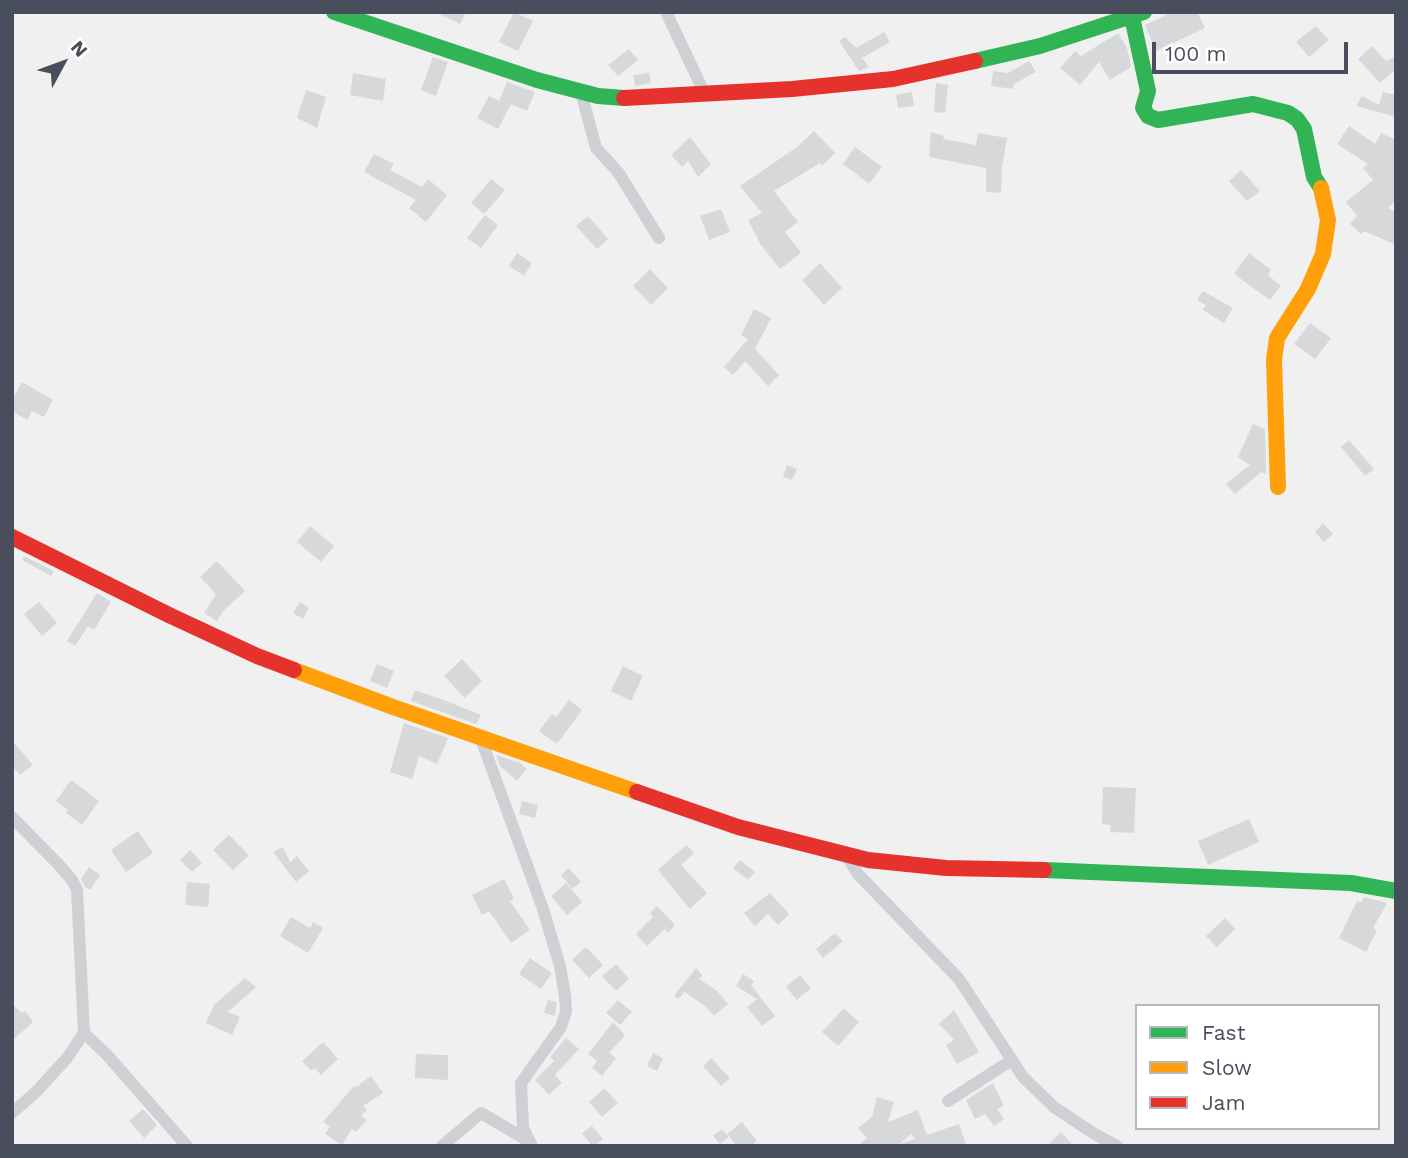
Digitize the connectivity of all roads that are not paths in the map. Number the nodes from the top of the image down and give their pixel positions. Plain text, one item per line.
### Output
1 (334, 12) edge
2 (666, 12) edge
3 (1138, 15) edge
4 (581, 92) junction
5 (704, 92) junction
6 (659, 237) dead end
7 (1278, 486) dead end
8 (12, 537) edge
9 (481, 738) junction
10 (12, 817) edge
11 (846, 854) junction
12 (1396, 891) edge
13 (84, 1033) junction
14 (1012, 1060) junction
15 (948, 1101) dead end
16 (12, 1113) edge
17 (528, 1144) edge
18 (187, 1146) edge
19 (442, 1146) edge
20 (1117, 1146) edge

1 - 4 street
2 - 5 street
3 - 5 street
3 - 7 street
4 - 5 street
4 - 6 street
8 - 9 street
9 - 11 street
9 - 17 street
10 - 13 street
11 - 12 street
11 - 14 street
13 - 16 street
13 - 18 street
14 - 15 street
14 - 20 street
17 - 19 street

